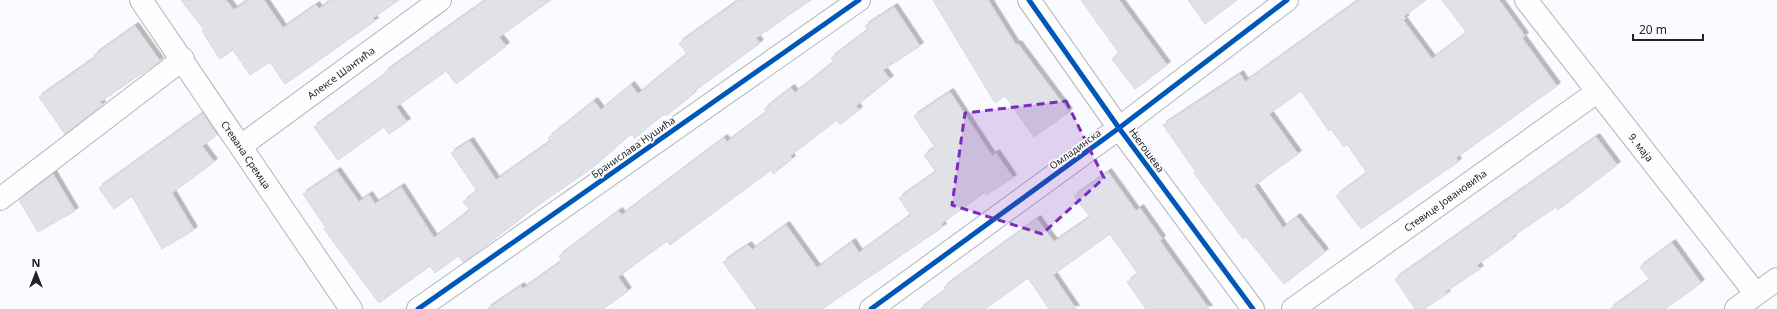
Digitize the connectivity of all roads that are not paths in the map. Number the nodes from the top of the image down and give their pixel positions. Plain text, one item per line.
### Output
1 (141, 0) edge
2 (440, 0) edge
3 (859, 0) edge
4 (1029, 0) edge
5 (1287, 0) edge
6 (1526, 0) edge
7 (183, 59) junction
8 (1597, 92) junction
9 (1119, 128) junction
10 (242, 146) junction
11 (0, 199) edge
12 (1777, 279) edge
13 (1756, 294) junction
14 (351, 309) edge
15 (418, 309) edge
16 (871, 309) edge
17 (1253, 309) edge
18 (1293, 309) edge
19 (1736, 309) edge

1 - 7 street, Стевана Сремца
2 - 10 street, Алексе Шантића
3 - 15 street, Бранислава Нушића
4 - 9 street, Његошева
5 - 9 street, Омладинска
6 - 8 street, 9. маја
7 - 10 street, Стевана Сремца
7 - 11 street
8 - 13 street, 9. маја
8 - 18 street, Стевице Јовановића
9 - 16 street, Омладинска
9 - 17 street, Његошева
10 - 14 street, Стевана Сремца
12 - 13 street
13 - 19 street

